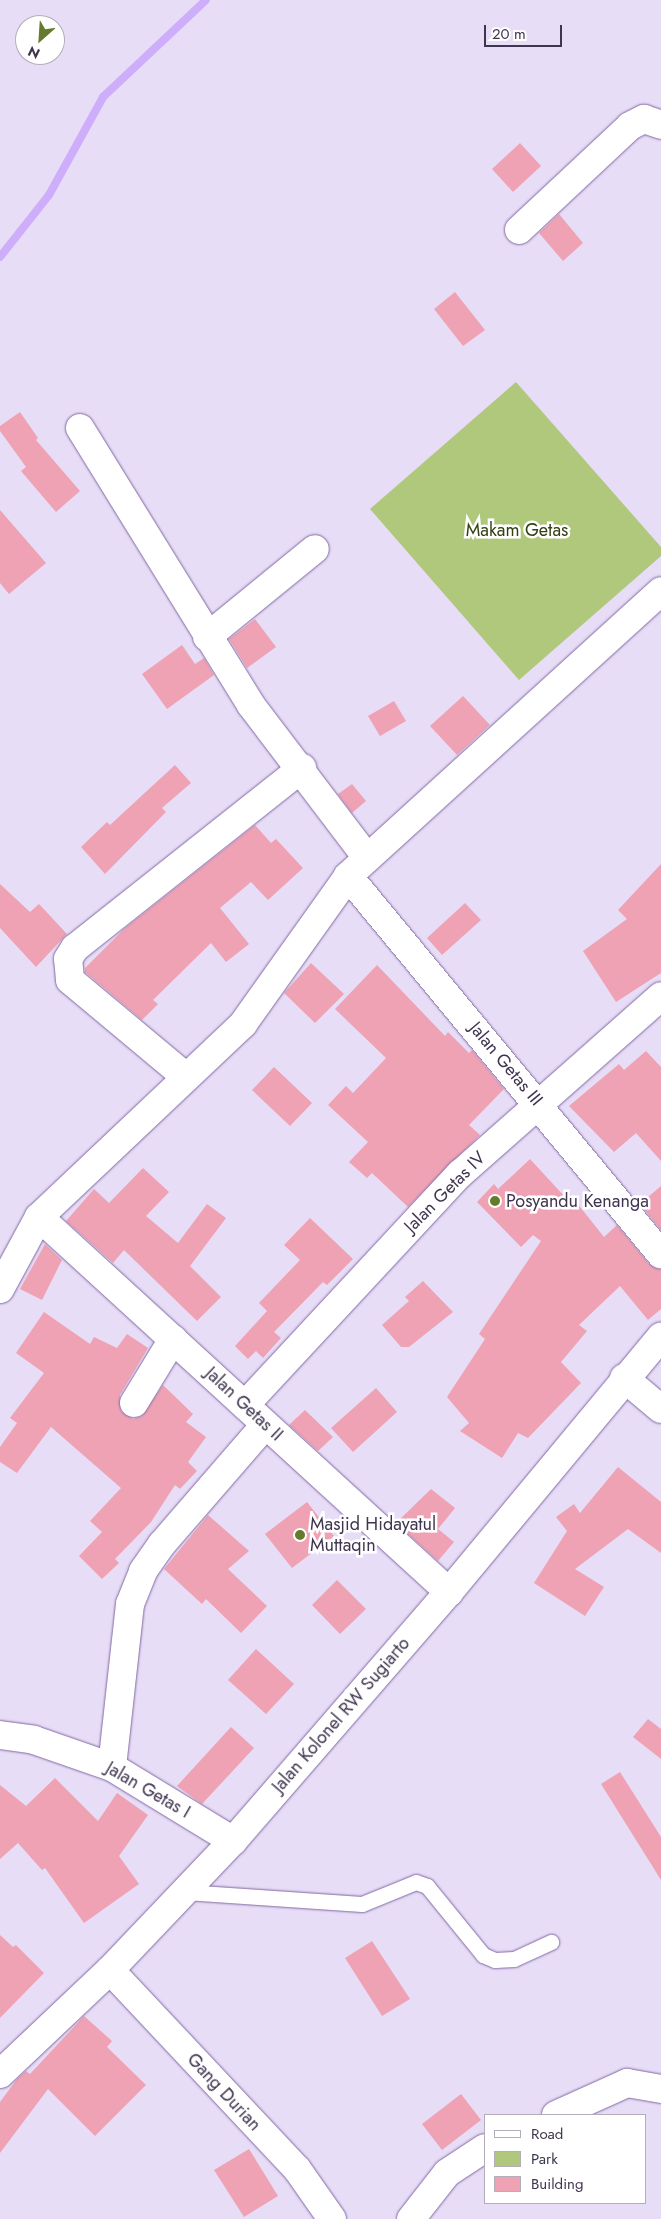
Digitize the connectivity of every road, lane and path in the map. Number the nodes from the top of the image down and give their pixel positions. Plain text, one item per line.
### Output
1 (661, 125) edge
2 (519, 230) dead end
3 (80, 428) dead end
4 (315, 549) dead end
5 (661, 591) edge
6 (207, 637) junction
7 (302, 768) junction
8 (367, 858) junction
9 (348, 876) junction
10 (661, 996) edge
11 (186, 1078) junction
12 (540, 1105) junction
13 (39, 1217) junction
14 (661, 1254) edge
15 (3, 1278) edge
16 (661, 1337) edge
17 (173, 1339) junction
18 (624, 1378) junction
19 (134, 1403) dead end
20 (246, 1405) junction
21 (661, 1409) edge
22 (265, 1425) junction
23 (448, 1592) junction
24 (0, 1736) edge
25 (112, 1766) junction
26 (233, 1841) junction
27 (185, 1892) junction
28 (551, 1942) dead end
29 (110, 1970) junction
30 (0, 2074) edge
31 (661, 2089) edge
32 (558, 2114) edge
33 (483, 2149) edge
34 (332, 2219) edge
35 (411, 2219) edge

1 - 2 street
3 - 6 street
4 - 6 street
5 - 8 street
6 - 7 street
7 - 8 street
7 - 11 street
8 - 9 street
9 - 11 street
9 - 12 street, Jalan Getas III
10 - 12 street, Jalan Getas IV
11 - 13 street
12 - 14 street, Jalan Getas III
12 - 20 street, Jalan Getas IV
13 - 15 street
13 - 17 street, Jalan Getas II
16 - 18 street, Jalan Kolonel RW Sugiarto
17 - 19 street
17 - 20 street, Jalan Getas II
18 - 21 street
18 - 23 street, Jalan Kolonel RW Sugiarto
20 - 22 street, Jalan Getas II
22 - 23 street, Jalan Getas II
22 - 25 street
23 - 26 street, Jalan Kolonel RW Sugiarto
24 - 25 street, Jalan Getas I
25 - 26 street, Jalan Getas I
26 - 27 street, Jalan Kolonel RW Sugiarto
27 - 28 lane
27 - 29 street, Jalan Kolonel RW Sugiarto
29 - 30 street, Jalan Kolonel RW Sugiarto
29 - 34 street, Gang Durian
31 - 32 street
33 - 35 street

